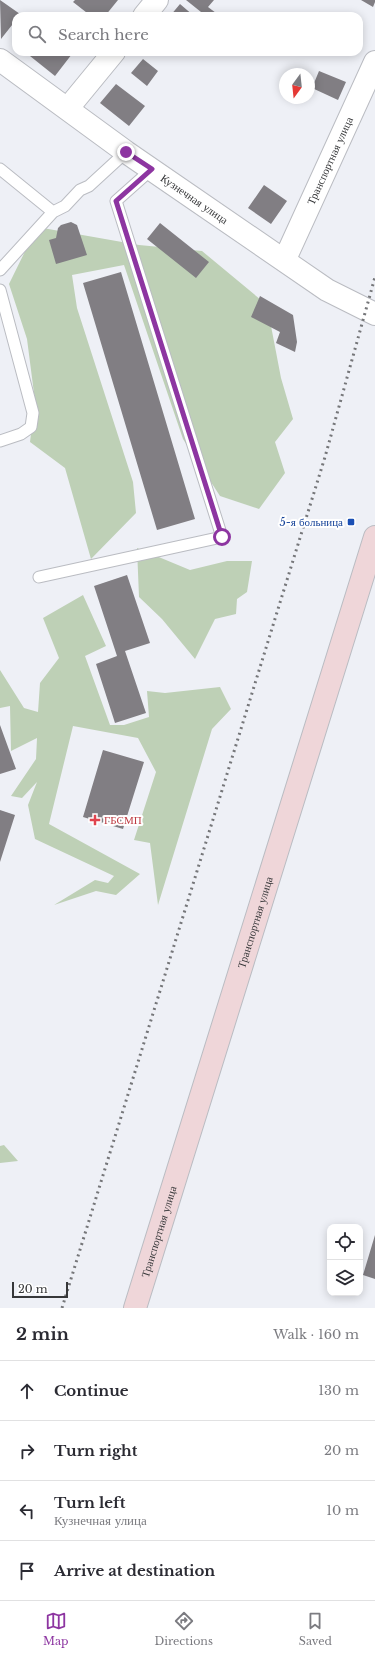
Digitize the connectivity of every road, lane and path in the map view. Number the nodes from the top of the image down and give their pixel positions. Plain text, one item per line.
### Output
1 (157, 0) edge
2 (147, 12) edge
3 (111, 56) edge
4 (0, 60) edge
5 (375, 62) edge
6 (68, 108) junction
7 (126, 152) junction
8 (0, 169) edge
9 (152, 169) junction
10 (53, 212) junction
11 (285, 259) junction
12 (0, 270) edge
13 (0, 290) edge
14 (375, 314) edge
15 (0, 441) edge
16 (375, 536) edge
17 (39, 577) dead end
18 (135, 1308) edge

1 - 2 street
3 - 6 street
4 - 6 street, Кузнечная улица
5 - 11 street, Транспортная улица
6 - 7 street, Кузнечная улица
7 - 9 street, Кузнечная улица
7 - 10 lane
8 - 10 lane
9 - 11 street, Кузнечная улица
9 - 17 lane
10 - 12 lane
11 - 14 street, Кузнечная улица
13 - 15 lane
16 - 18 main road, Транспортная улица

